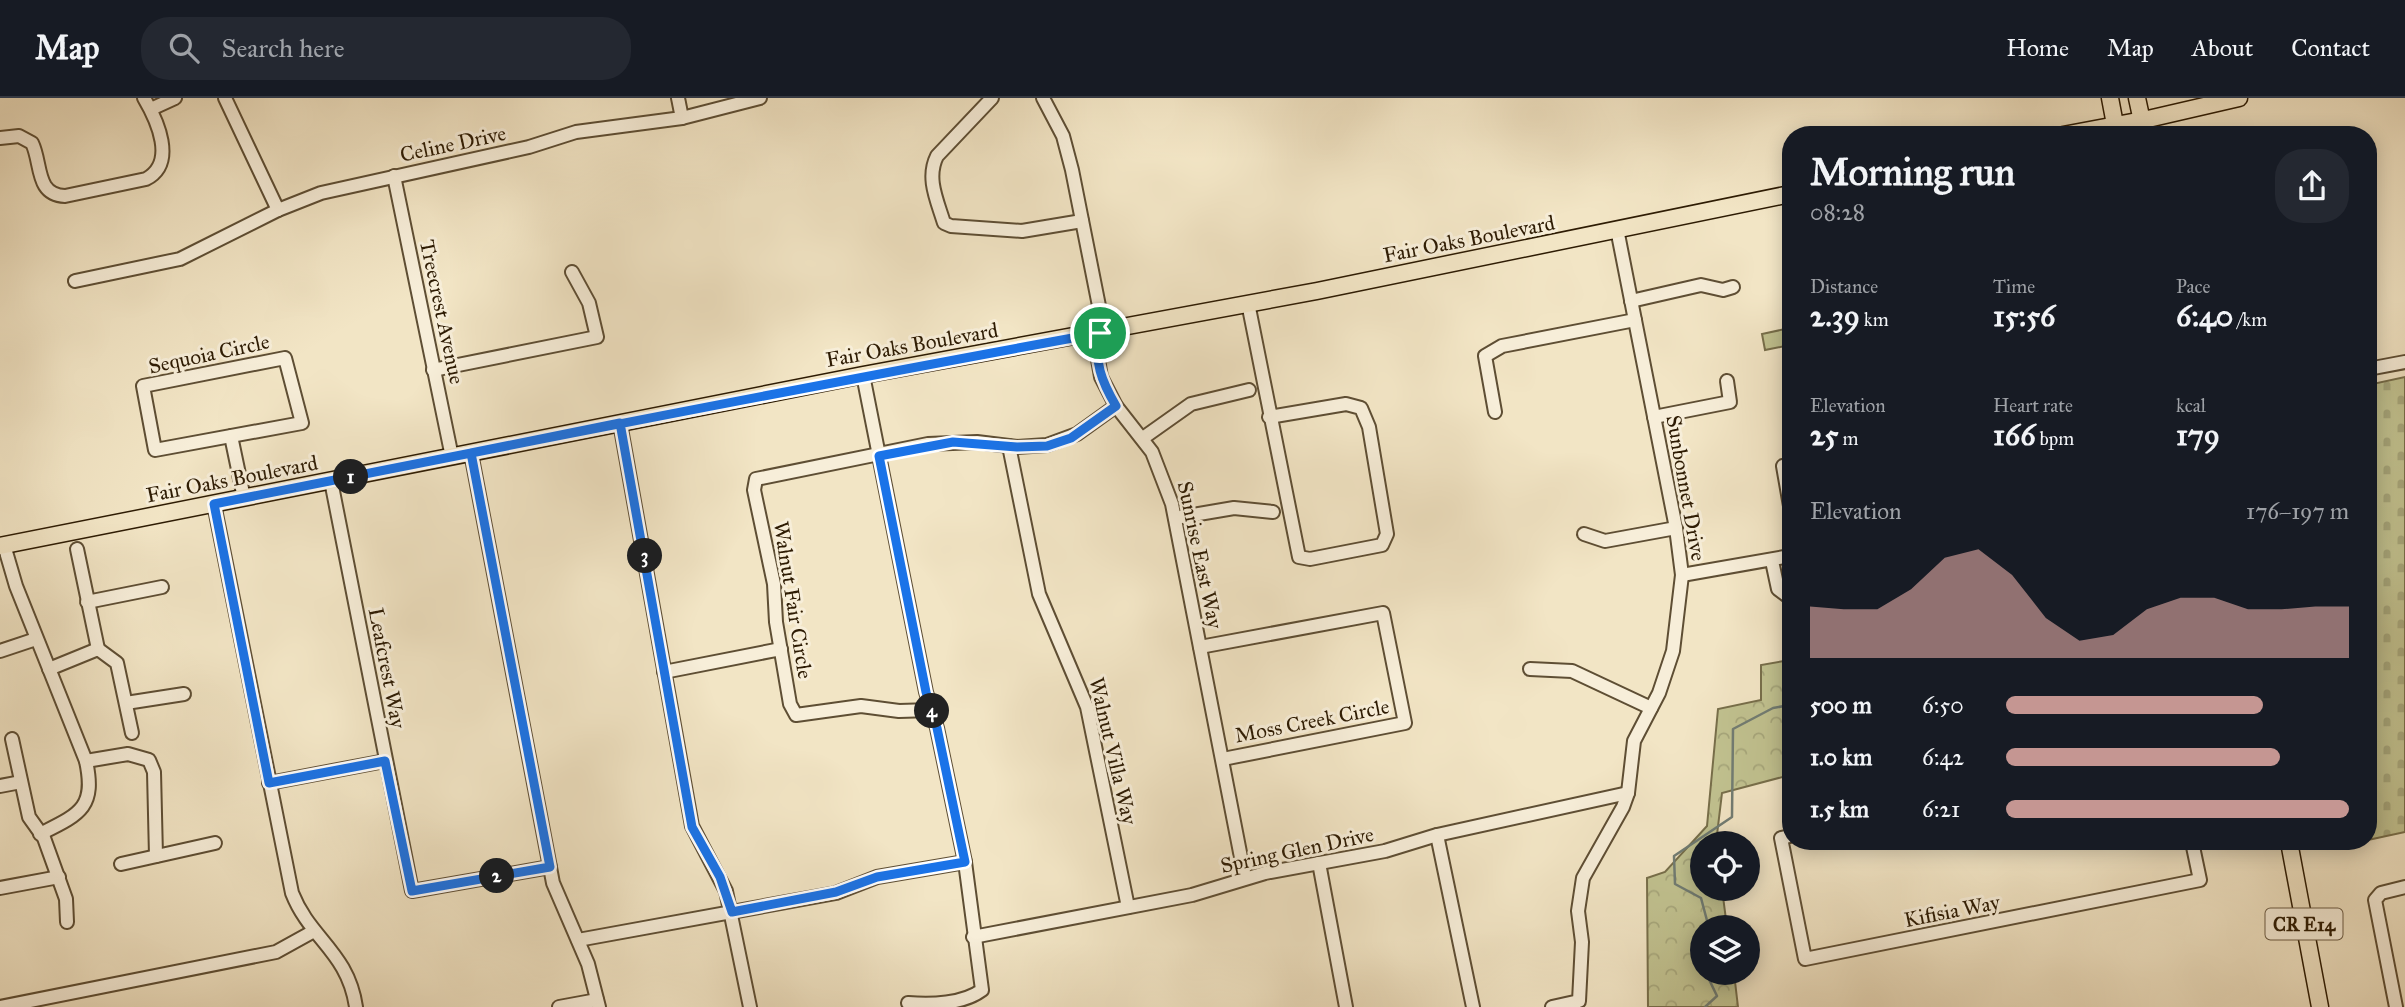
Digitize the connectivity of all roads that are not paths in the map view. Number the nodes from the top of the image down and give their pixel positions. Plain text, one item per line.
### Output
1 (175, 98) edge
2 (225, 98) edge
3 (678, 98) edge
4 (760, 98) edge
5 (992, 98) edge
6 (1043, 98) edge
7 (2110, 98) edge
8 (2137, 98) edge
9 (2239, 98) edge
10 (147, 104) edge
11 (682, 118) junction
12 (2115, 126) edge
13 (2143, 126) edge
14 (2149, 126) edge
15 (0, 138) edge
16 (394, 176) junction
17 (1782, 196) edge
18 (278, 210) junction
19 (1082, 221) junction
20 (1616, 229) junction
21 (572, 272) dead end
22 (75, 281) dead end
23 (1733, 287) dead end
24 (1631, 301) junction
25 (1248, 303) junction
26 (1634, 320) junction
27 (1100, 333) junction
28 (2405, 362) edge
29 (2377, 367) edge
30 (432, 370) junction
31 (863, 375) junction
32 (1727, 381) dead end
33 (1249, 390) dead end
34 (1116, 406) junction
35 (1495, 412) dead end
36 (1269, 417) junction
37 (1654, 417) junction
38 (620, 423) junction
39 (231, 436) junction
40 (1143, 438) junction
41 (1009, 446) junction
42 (471, 453) junction
43 (879, 456) junction
44 (452, 457) junction
45 (331, 481) junction
46 (244, 498) junction
47 (214, 504) junction
48 (1273, 512) dead end
49 (1175, 518) junction
50 (1676, 527) junction
51 (1584, 534) dead end
52 (2, 545) edge
53 (77, 549) dead end
54 (1782, 558) edge
55 (1773, 561) junction
56 (1682, 575) junction
57 (162, 587) dead end
58 (1782, 592) edge
59 (87, 602) junction
60 (36, 639) junction
61 (1200, 647) junction
62 (98, 649) junction
63 (780, 649) junction
64 (0, 651) edge
65 (49, 669) junction
66 (1530, 669) dead end
67 (664, 672) junction
68 (184, 694) dead end
69 (126, 703) junction
70 (1651, 708) junction
71 (932, 710) junction
72 (132, 733) dead end
73 (12, 739) dead end
74 (1223, 758) junction
75 (86, 761) junction
76 (385, 761) junction
77 (21, 782) junction
78 (269, 783) junction
79 (0, 786) edge
80 (1628, 793) junction
81 (40, 834) junction
82 (1437, 835) junction
83 (215, 843) dead end
84 (1783, 850) edge
85 (2194, 850) edge
86 (2291, 850) edge
87 (156, 856) junction
88 (965, 862) junction
89 (1320, 863) junction
90 (121, 864) dead end
91 (550, 867) junction
92 (59, 877) junction
93 (1245, 878) junction
94 (2405, 887) edge
95 (0, 888) edge
96 (1128, 907) junction
97 (732, 912) junction
98 (67, 922) dead end
99 (314, 930) junction
100 (973, 937) junction
101 (578, 940) junction
102 (2398, 999) edge
103 (598, 1003) edge
104 (908, 1003) dead end
105 (0, 1007) edge
106 (356, 1007) edge
107 (559, 1007) edge
108 (750, 1007) edge
109 (1346, 1007) edge
110 (1473, 1007) edge
111 (1552, 1007) edge
112 (2320, 1007) edge

1 - 10 street
2 - 18 street
3 - 11 street
4 - 11 street, Celine Drive
5 - 19 street
6 - 19 street, Sunrise East Way
7 - 12 main road
8 - 13 main road
9 - 14 main road
10 - 15 street
11 - 16 street, Celine Drive
16 - 18 street, Celine Drive
16 - 30 street, Treecrest Avenue
17 - 20 main road, Fair Oaks Boulevard
18 - 22 street, Celine Drive
19 - 27 street, Sunrise East Way
20 - 24 street, Sunbonnet Drive
20 - 25 main road, Fair Oaks Boulevard
21 - 30 street
23 - 24 street
24 - 26 street, Sunbonnet Drive
25 - 27 main road, Fair Oaks Boulevard
25 - 36 street
26 - 35 street
26 - 37 street, Sunbonnet Drive
27 - 31 main road, Fair Oaks Boulevard
27 - 34 street, Sunrise East Way
28 - 29 street
30 - 44 street, Treecrest Avenue
31 - 38 main road, Fair Oaks Boulevard
31 - 43 street
32 - 37 street
33 - 40 street
34 - 40 street, Sunrise East Way
34 - 41 street
36 - 36 street
37 - 50 street, Sunbonnet Drive
38 - 42 main road, Fair Oaks Boulevard
38 - 67 street
39 - 39 street, Sequoia Circle
39 - 46 street
40 - 49 street, Sunrise East Way
41 - 43 street
41 - 96 street, Walnut Villa Way
42 - 44 main road, Fair Oaks Boulevard
42 - 91 street
43 - 63 street, Walnut Fair Circle
43 - 71 street
44 - 45 main road, Fair Oaks Boulevard
45 - 46 main road, Fair Oaks Boulevard
45 - 76 street, Leafcrest Way
46 - 47 main road, Fair Oaks Boulevard
47 - 52 main road, Fair Oaks Boulevard
47 - 78 street
48 - 49 street
49 - 61 street, Sunrise East Way
50 - 51 street
50 - 56 street, Sunbonnet Drive
52 - 60 street
53 - 59 street
54 - 55 street
55 - 56 street
55 - 58 street
56 - 70 street, Sunbonnet Drive
57 - 59 street
59 - 62 street
60 - 64 street
60 - 65 street
61 - 74 street, Sunrise East Way
61 - 74 street, Moss Creek Circle
62 - 65 street
62 - 69 street
63 - 67 street
63 - 71 street, Walnut Fair Circle
65 - 75 street
66 - 70 street
67 - 97 street
68 - 69 street
69 - 72 street
70 - 80 street, Sunbonnet Drive
71 - 88 street
73 - 77 street
74 - 93 street, Sunrise East Way
75 - 81 street
75 - 87 street
76 - 78 street
76 - 91 street, Leafcrest Way
77 - 79 street
77 - 81 street
78 - 99 street
80 - 82 street, Spring Glen Drive
80 - 111 street, Sunbonnet Drive
81 - 92 street
82 - 89 street, Spring Glen Drive
82 - 110 street
83 - 87 street
84 - 85 street, Kifisia Way
86 - 112 main road, CR E14
87 - 90 street
88 - 97 street
88 - 100 street
89 - 93 street, Spring Glen Drive
89 - 109 street
91 - 101 street
92 - 95 street
92 - 98 street
93 - 96 street, Spring Glen Drive
94 - 102 street
96 - 100 street, Spring Glen Drive
97 - 101 street
97 - 108 street
99 - 105 street
99 - 106 street
100 - 104 street
101 - 103 street
103 - 107 street

